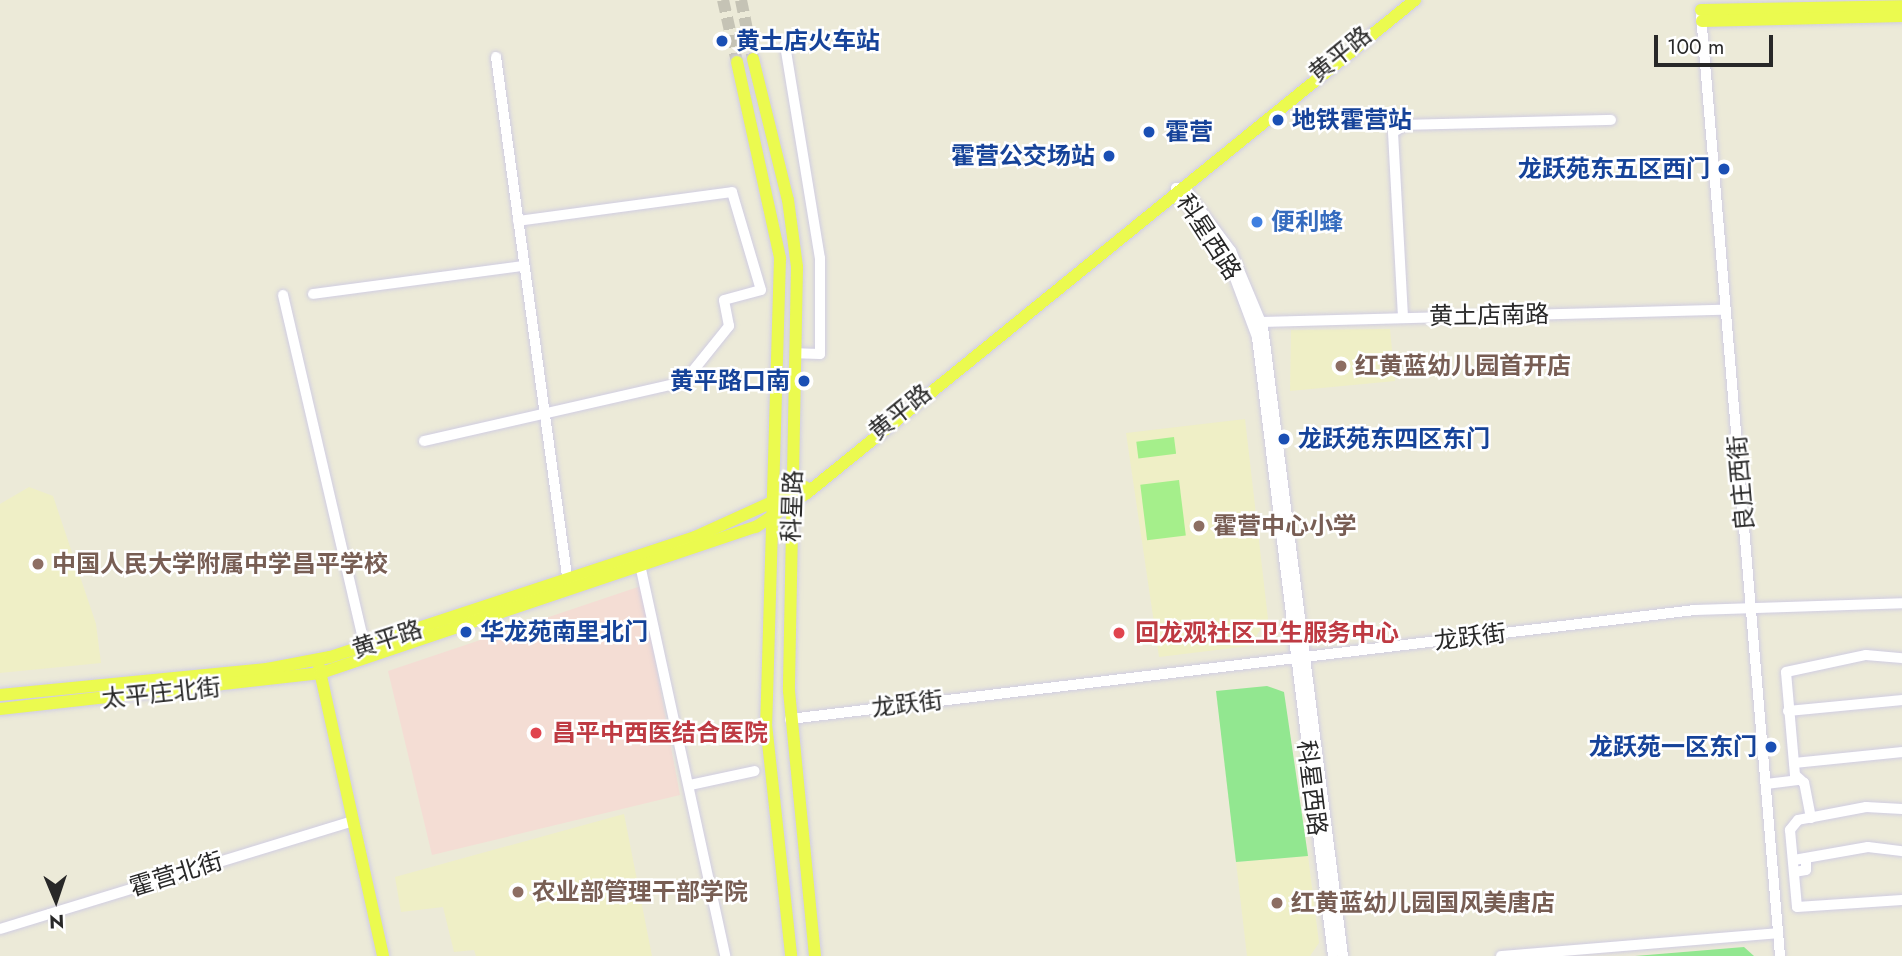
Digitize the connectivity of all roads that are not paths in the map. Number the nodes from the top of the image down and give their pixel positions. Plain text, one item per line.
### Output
1 (1407, 0) edge
2 (1415, 0) edge
3 (1902, 6) edge
4 (1701, 15) junction
5 (1902, 16) edge
6 (785, 45) dead end
7 (496, 57) dead end
8 (753, 58) tunnel mouth
9 (737, 62) tunnel mouth
10 (1611, 120) dead end
11 (1179, 190) junction
12 (518, 220) junction
13 (524, 266) junction
14 (313, 294) dead end
15 (283, 295) dead end
16 (1726, 310) junction
17 (1403, 317) junction
18 (1257, 322) junction
19 (797, 353) junction
20 (545, 416) junction
21 (424, 441) dead end
22 (792, 499) junction
23 (771, 505) junction
24 (771, 519) junction
25 (639, 556) junction
26 (642, 569) junction
27 (569, 587) junction
28 (1902, 603) edge
29 (1751, 606) junction
30 (365, 646) junction
31 (1301, 657) junction
32 (1902, 658) edge
33 (319, 667) junction
34 (0, 695) edge
35 (1902, 700) edge
36 (0, 709) edge
37 (1788, 711) junction
38 (790, 719) junction
39 (1902, 752) edge
40 (1794, 763) junction
41 (755, 771) dead end
42 (1797, 778) junction
43 (1766, 781) junction
44 (690, 785) junction
45 (1902, 809) edge
46 (1811, 818) junction
47 (353, 821) junction
48 (1902, 851) edge
49 (1806, 858) junction
50 (1794, 860) junction
51 (1794, 872) junction
52 (1902, 900) edge
53 (0, 929) edge
54 (1778, 933) junction
55 (383, 956) edge
56 (726, 956) edge
57 (791, 956) edge
58 (815, 956) edge
59 (1333, 956) edge
60 (1343, 956) edge
61 (1501, 956) edge
62 (1780, 956) edge

1 - 11 main road, 黄平路
2 - 11 main road, 黄平路
3 - 4 main road
4 - 5 main road
4 - 16 street, 良庄西街
6 - 19 street
7 - 12 street
8 - 19 main road, 科星路
9 - 23 main road, 科星路
10 - 17 street
11 - 18 street, 科星西路
11 - 22 main road, 黄平路
12 - 13 street
12 - 20 street
13 - 14 street
13 - 20 street
15 - 30 street
16 - 17 street, 黄土店南路
16 - 29 street, 良庄西街
17 - 18 street, 黄土店南路
18 - 31 street, 科星西路
19 - 22 main road, 科星路
20 - 21 street
20 - 27 street
22 - 23 main road, 黄平路
22 - 24 main road, 黄平路
22 - 38 main road, 科星路
23 - 24 main road, 科星路
23 - 25 main road, 黄平路
24 - 26 main road, 黄平路
24 - 57 main road, 科星路
25 - 26 street
25 - 27 main road, 黄平路
26 - 27 main road, 黄平路
26 - 44 street
27 - 30 main road, 黄平路
27 - 33 main road, 黄平路
28 - 29 street, 龙跃街
29 - 31 street, 龙跃街
29 - 43 street, 良庄西街
30 - 33 main road, 黄平路
31 - 38 street, 龙跃街
31 - 59 street, 科星西路
31 - 60 street, 科星西路
32 - 37 street
33 - 34 main road, 太平庄北街
33 - 36 main road, 太平庄北街
33 - 47 main road
35 - 37 street
37 - 40 street
38 - 58 main road, 科星路
39 - 40 street
40 - 42 street
41 - 44 street
42 - 43 street
42 - 46 street
43 - 54 street, 良庄西街
44 - 56 street
45 - 46 street
46 - 50 street
47 - 53 street, 霍营北街
47 - 55 main road
48 - 49 street
49 - 50 street
49 - 51 street
50 - 51 street
51 - 52 street
54 - 61 street
54 - 62 street, 良庄西街

